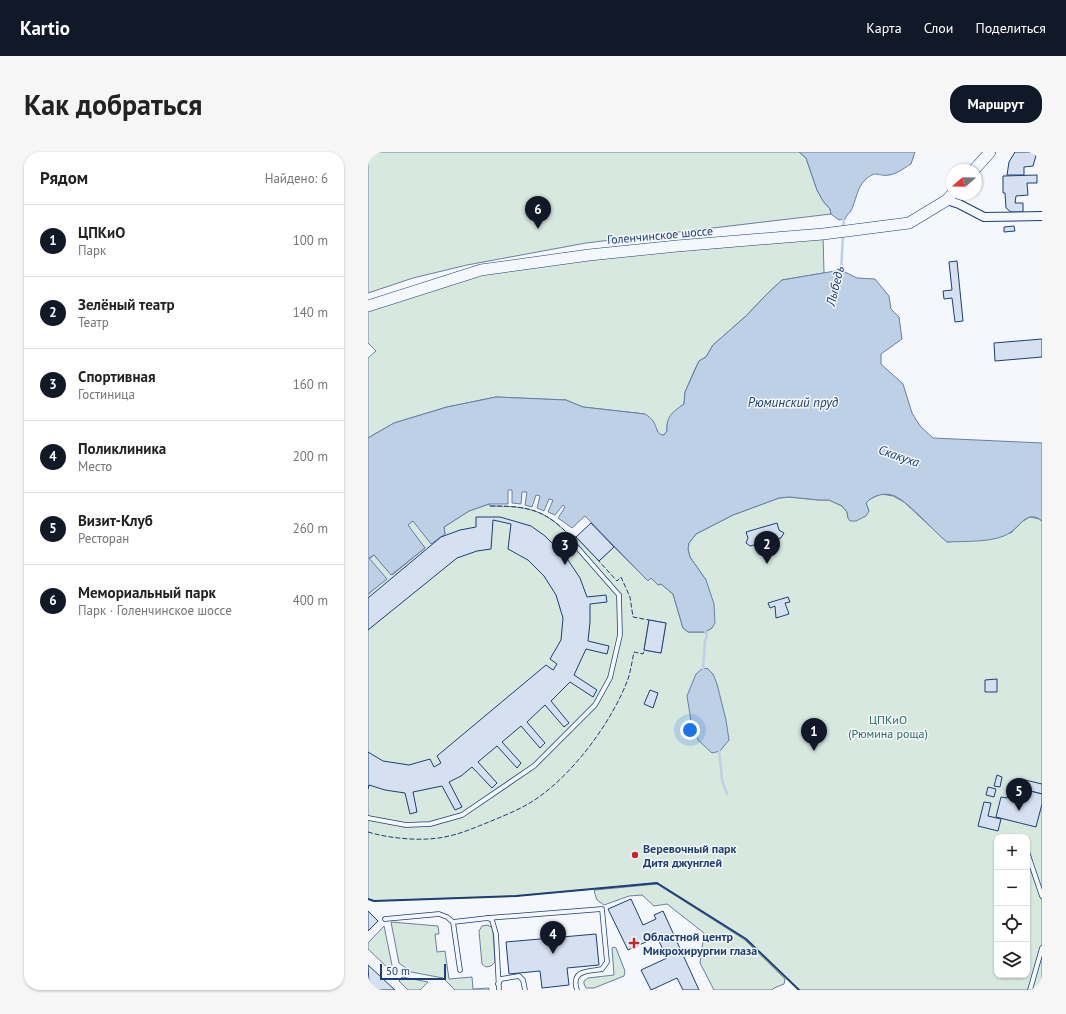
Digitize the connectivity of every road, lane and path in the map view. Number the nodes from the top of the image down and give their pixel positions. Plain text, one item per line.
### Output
1 (990, 152) edge
2 (979, 164) edge
3 (946, 200) edge
4 (954, 200) edge
5 (1042, 216) edge
6 (368, 306) edge
7 (576, 546) dead end
8 (368, 818) edge
9 (1030, 861) edge
10 (1042, 896) edge
11 (488, 918) junction
12 (385, 919) dead end
13 (453, 922) junction
14 (1042, 948) edge
15 (460, 970) dead end
16 (498, 984) junction
17 (498, 990) edge
18 (525, 990) edge
19 (577, 990) edge
20 (1030, 990) edge

1 - 2 street
3 - 6 street, Голенчинское шоссе
4 - 5 street
7 - 8 lane
9 - 10 lane
11 - 13 lane
11 - 16 lane
11 - 19 lane
12 - 13 lane
13 - 15 lane
14 - 20 lane
16 - 17 lane
16 - 18 lane

